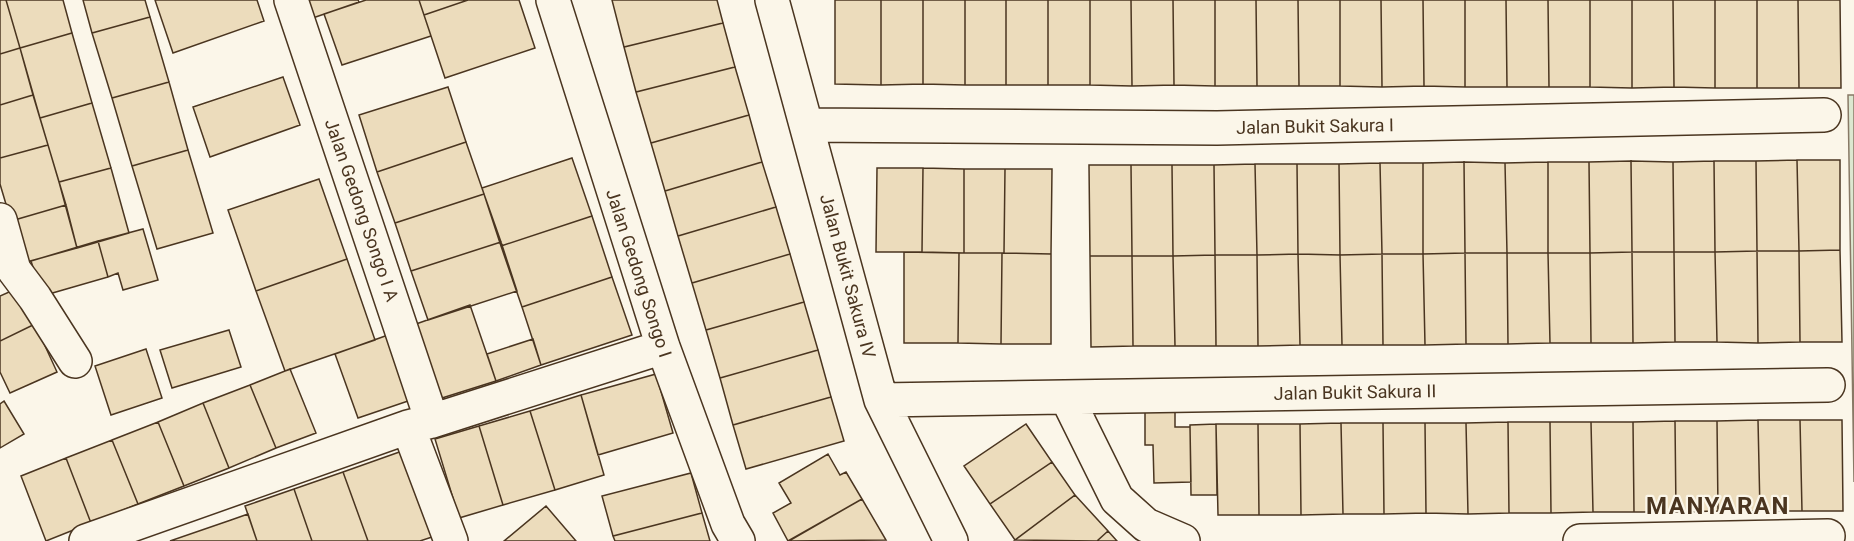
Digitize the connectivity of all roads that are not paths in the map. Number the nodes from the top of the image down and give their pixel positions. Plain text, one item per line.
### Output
1 (291, 0) edge
2 (553, 0) edge
3 (772, 0) edge
4 (1824, 114) dead end
5 (807, 125) junction
6 (0, 220) edge
7 (7, 274) edge
8 (663, 348) junction
9 (75, 361) dead end
10 (1828, 385) dead end
11 (1067, 398) junction
12 (881, 400) junction
13 (420, 424) junction
14 (1828, 536) dead end
15 (86, 541) edge
16 (451, 541) edge
17 (738, 541) edge
18 (951, 541) edge
19 (1183, 541) edge
20 (1580, 541) edge

1 - 13 street, Jalan Gedong Songo I A
2 - 8 street, Jalan Gedong Songo I
3 - 5 street, Jalan Bukit Sakura IV
4 - 5 street, Jalan Bukit Sakura I
5 - 12 street, Jalan Bukit Sakura IV
6 - 7 street
7 - 9 street
8 - 13 street
8 - 17 street, Jalan Gedong Songo I
10 - 11 street, Jalan Bukit Sakura II
11 - 12 street, Jalan Bukit Sakura II
11 - 19 street
12 - 18 street, Jalan Bukit Sakura IV
13 - 15 street
13 - 16 street, Jalan Gedong Songo I A
14 - 20 street

